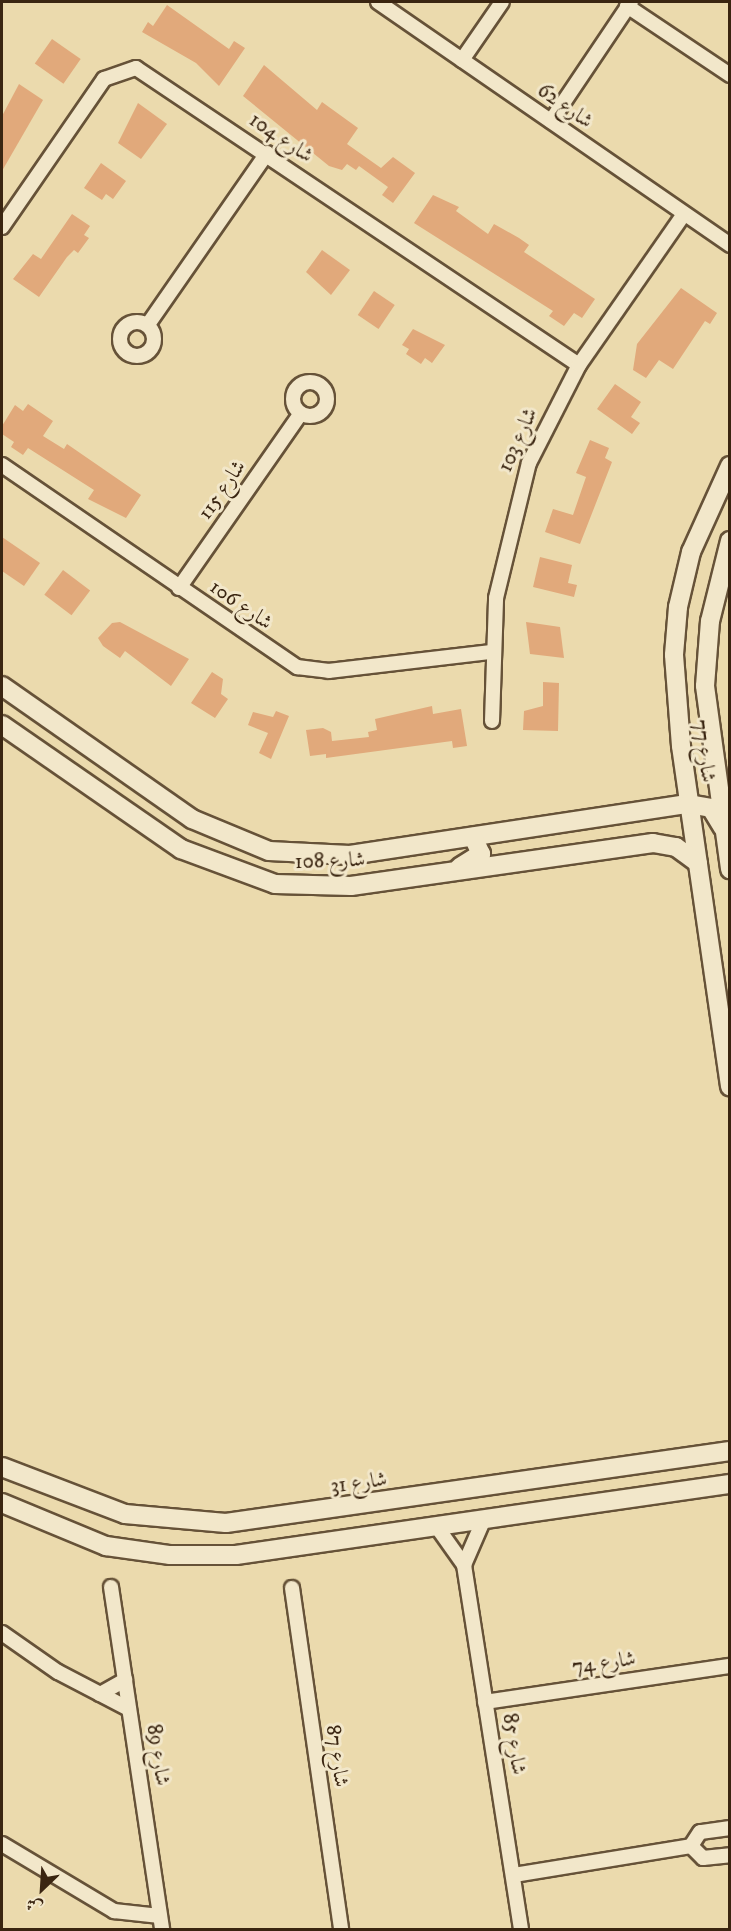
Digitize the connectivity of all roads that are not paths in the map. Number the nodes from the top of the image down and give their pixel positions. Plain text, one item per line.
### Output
1 (378, 2) edge
2 (502, 2) edge
3 (629, 4) edge
4 (462, 60) junction
5 (729, 75) edge
6 (550, 122) junction
7 (267, 153) junction
8 (684, 213) junction
9 (2, 226) edge
10 (729, 245) edge
11 (149, 323) dead end
12 (579, 365) junction
13 (298, 416) dead end
14 (2, 465) edge
15 (729, 466) edge
16 (729, 541) edge
17 (179, 588) junction
18 (491, 652) junction
19 (2, 686) edge
20 (2, 696) edge
21 (23, 701) junction
22 (492, 720) dead end
23 (2, 725) edge
24 (10, 740) edge
25 (689, 804) junction
26 (723, 828) junction
27 (473, 837) junction
28 (698, 863) junction
29 (729, 869) edge
30 (450, 872) junction
31 (729, 1086) edge
32 (729, 1450) edge
33 (2, 1467) edge
34 (729, 1484) edge
35 (2, 1503) edge
36 (483, 1521) junction
37 (437, 1527) junction
38 (464, 1565) junction
39 (111, 1587) dead end
40 (292, 1588) dead end
41 (2, 1634) edge
42 (729, 1666) edge
43 (125, 1680) junction
44 (100, 1694) junction
45 (485, 1702) junction
46 (129, 1708) junction
47 (729, 1828) edge
48 (2, 1844) edge
49 (691, 1846) junction
50 (729, 1855) edge
51 (514, 1875) junction
52 (161, 1923) edge
53 (341, 1929) edge
54 (521, 1929) edge

1 - 4 street, شارع 62
2 - 4 street
3 - 5 street
3 - 6 street
4 - 6 street, شارع 62
6 - 8 street, شارع 62
7 - 9 street, شارع 104
7 - 11 street
7 - 12 street, شارع 104
8 - 10 street, شارع 62
8 - 12 street, شارع 103
12 - 18 street, شارع 103
13 - 17 street, شارع 115
14 - 17 street, شارع 106
15 - 25 street, شارع 77
16 - 26 street, شارع 77
17 - 18 street, شارع 106
18 - 22 street, شارع 103
19 - 21 street, شارع 108
20 - 21 street
21 - 27 street, شارع 108
23 - 24 street, شارع 108
24 - 30 street, شارع 108
25 - 26 street
25 - 27 street, شارع 108
25 - 28 street, شارع 77
26 - 29 street, شارع 77
27 - 30 street
28 - 30 street, شارع 108
28 - 31 street, شارع 77
32 - 33 street, شارع 31
34 - 36 street
35 - 37 street
36 - 37 street
36 - 38 street
37 - 38 street, شارع 85
38 - 45 street, شارع 85
39 - 43 street, شارع 89
40 - 53 street, شارع 87
41 - 44 street
42 - 45 street, شارع 74
43 - 44 street
43 - 46 street, شارع 89
44 - 46 street
45 - 51 street, شارع 85
46 - 52 street, شارع 89
47 - 49 street
48 - 52 street
49 - 50 street
49 - 51 street
51 - 54 street, شارع 85

